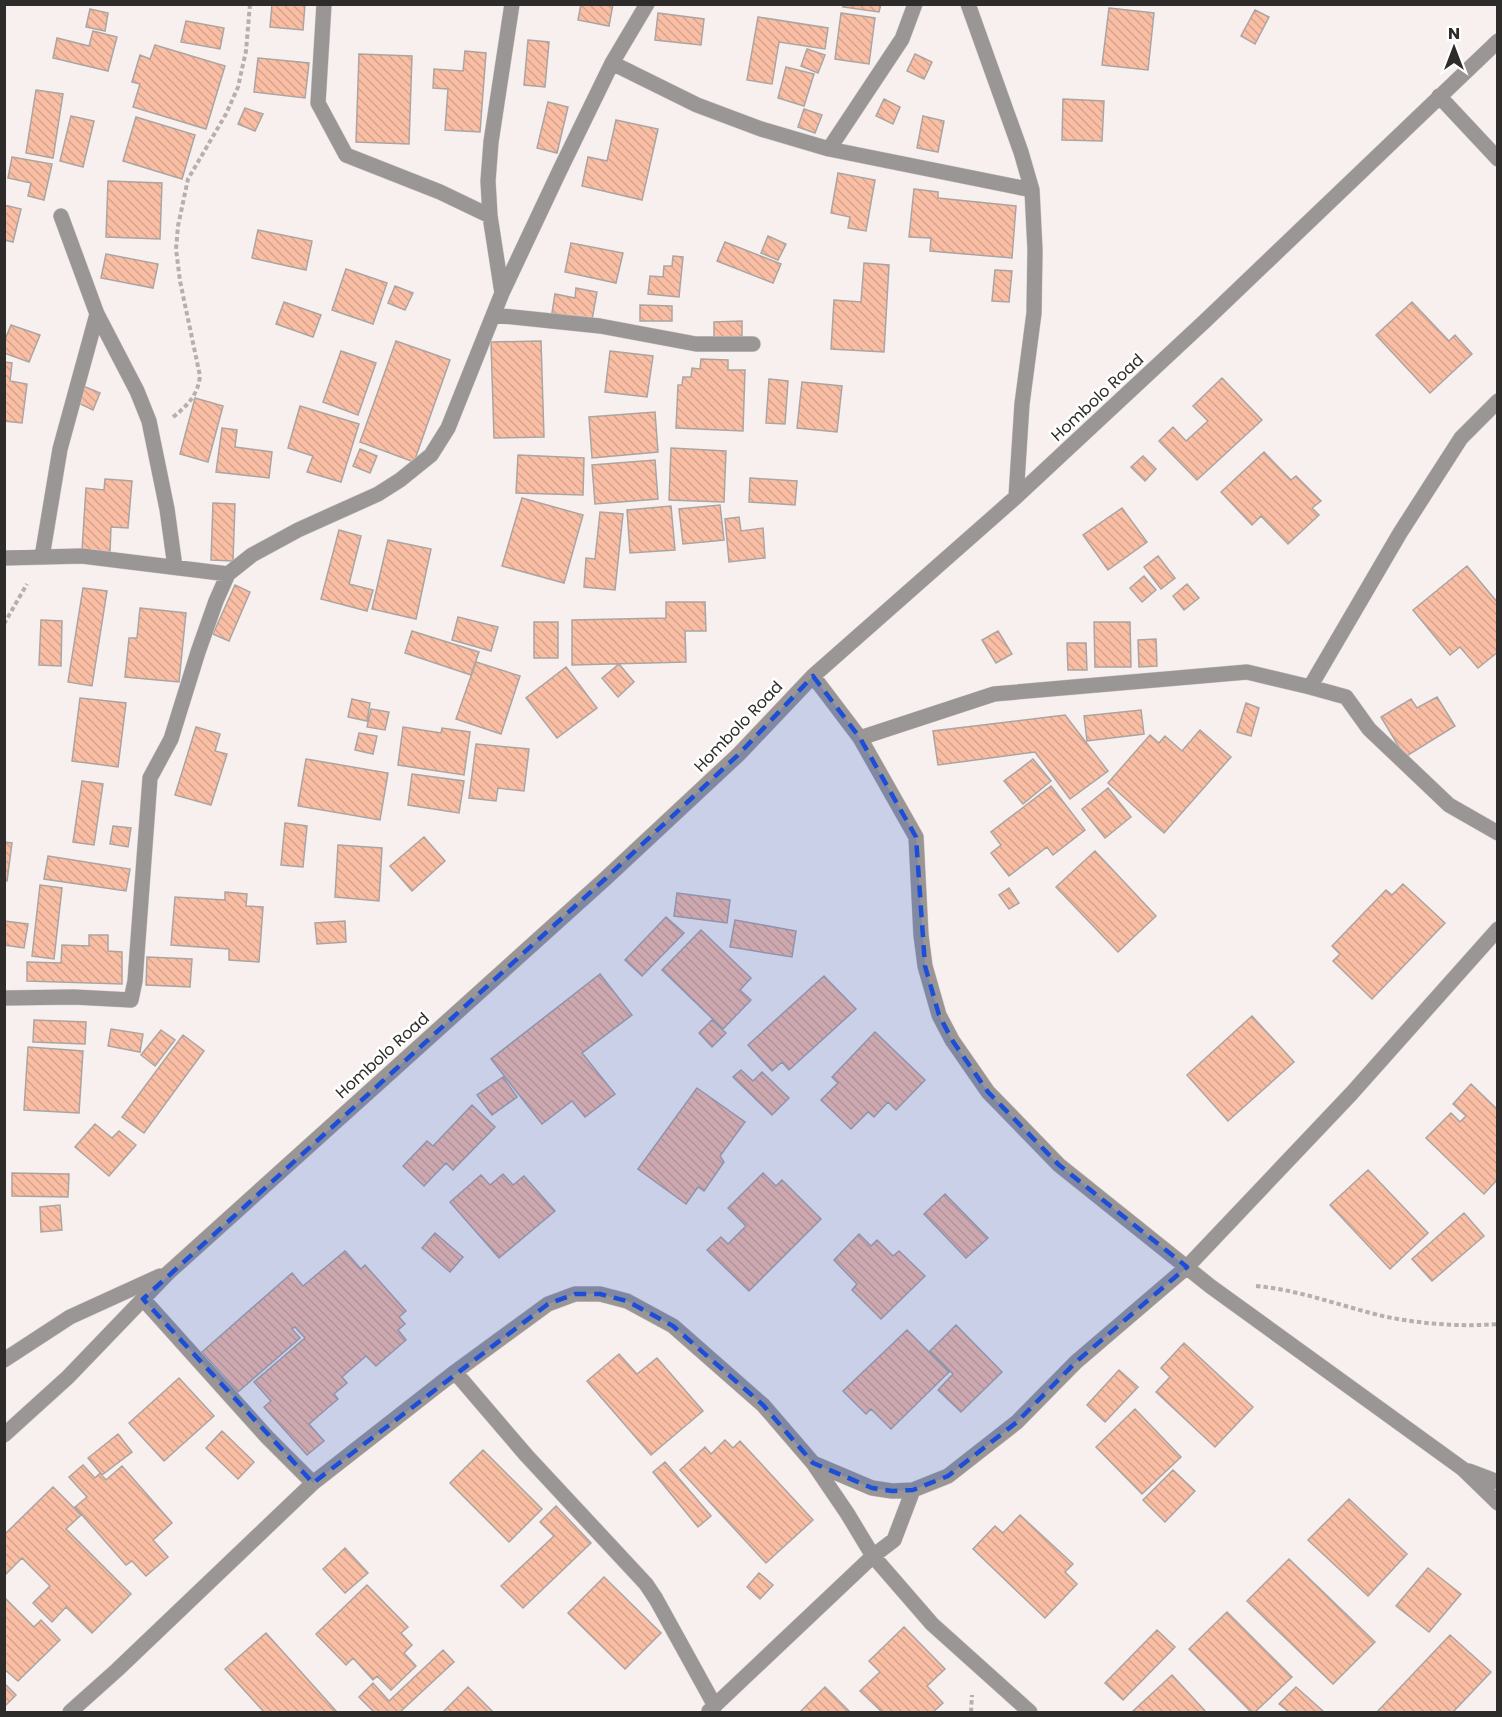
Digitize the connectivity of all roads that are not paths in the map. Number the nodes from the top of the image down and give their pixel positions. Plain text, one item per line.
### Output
1 (324, 4) edge
2 (512, 4) edge
3 (647, 4) edge
4 (915, 4) edge
5 (968, 4) edge
6 (1497, 41) edge
7 (612, 63) junction
8 (1439, 96) junction
9 (829, 149) junction
10 (1497, 159) edge
11 (1032, 190) junction
12 (61, 216) dead end
13 (490, 216) junction
14 (502, 293) junction
15 (97, 314) junction
16 (493, 315) junction
17 (753, 344) dead end
18 (1497, 401) edge
19 (1016, 497) junction
20 (42, 557) junction
21 (4, 558) edge
22 (175, 567) junction
23 (228, 574) junction
24 (813, 676) junction
25 (1310, 687) junction
26 (860, 738) junction
27 (1497, 833) edge
28 (1497, 929) edge
29 (4, 998) edge
30 (1187, 1267) junction
31 (168, 1273) junction
32 (143, 1299) junction
33 (4, 1359) edge
34 (455, 1372) junction
35 (4, 1435) edge
36 (813, 1463) junction
37 (1463, 1469) junction
38 (1497, 1482) edge
39 (313, 1483) junction
40 (913, 1490) junction
41 (1497, 1503) edge
42 (873, 1556) junction
43 (711, 1709) edge
44 (70, 1713) edge
45 (1030, 1713) edge

1 - 13 street
2 - 13 street
3 - 7 street
4 - 9 street
5 - 11 street
6 - 8 street, Hombolo Road
7 - 9 street
7 - 14 street
8 - 10 street
8 - 19 street, Hombolo Road
9 - 11 street
11 - 19 street
12 - 15 street
13 - 14 street
14 - 16 street
15 - 20 street
15 - 22 street
16 - 17 street
16 - 23 street
18 - 25 street
19 - 24 street, Hombolo Road
20 - 21 street
20 - 22 street
22 - 23 street
23 - 29 street
24 - 26 street
24 - 31 street, Hombolo Road
25 - 26 street
25 - 27 street
26 - 30 street
28 - 30 street
30 - 37 street
30 - 40 street
31 - 32 street, Hombolo Road
31 - 33 street
32 - 35 street, Hombolo Road
32 - 39 street
34 - 36 street
34 - 39 street
34 - 43 street
36 - 40 street
36 - 42 street
37 - 38 street
37 - 41 street
39 - 44 street
40 - 42 street
42 - 43 street
42 - 45 street

